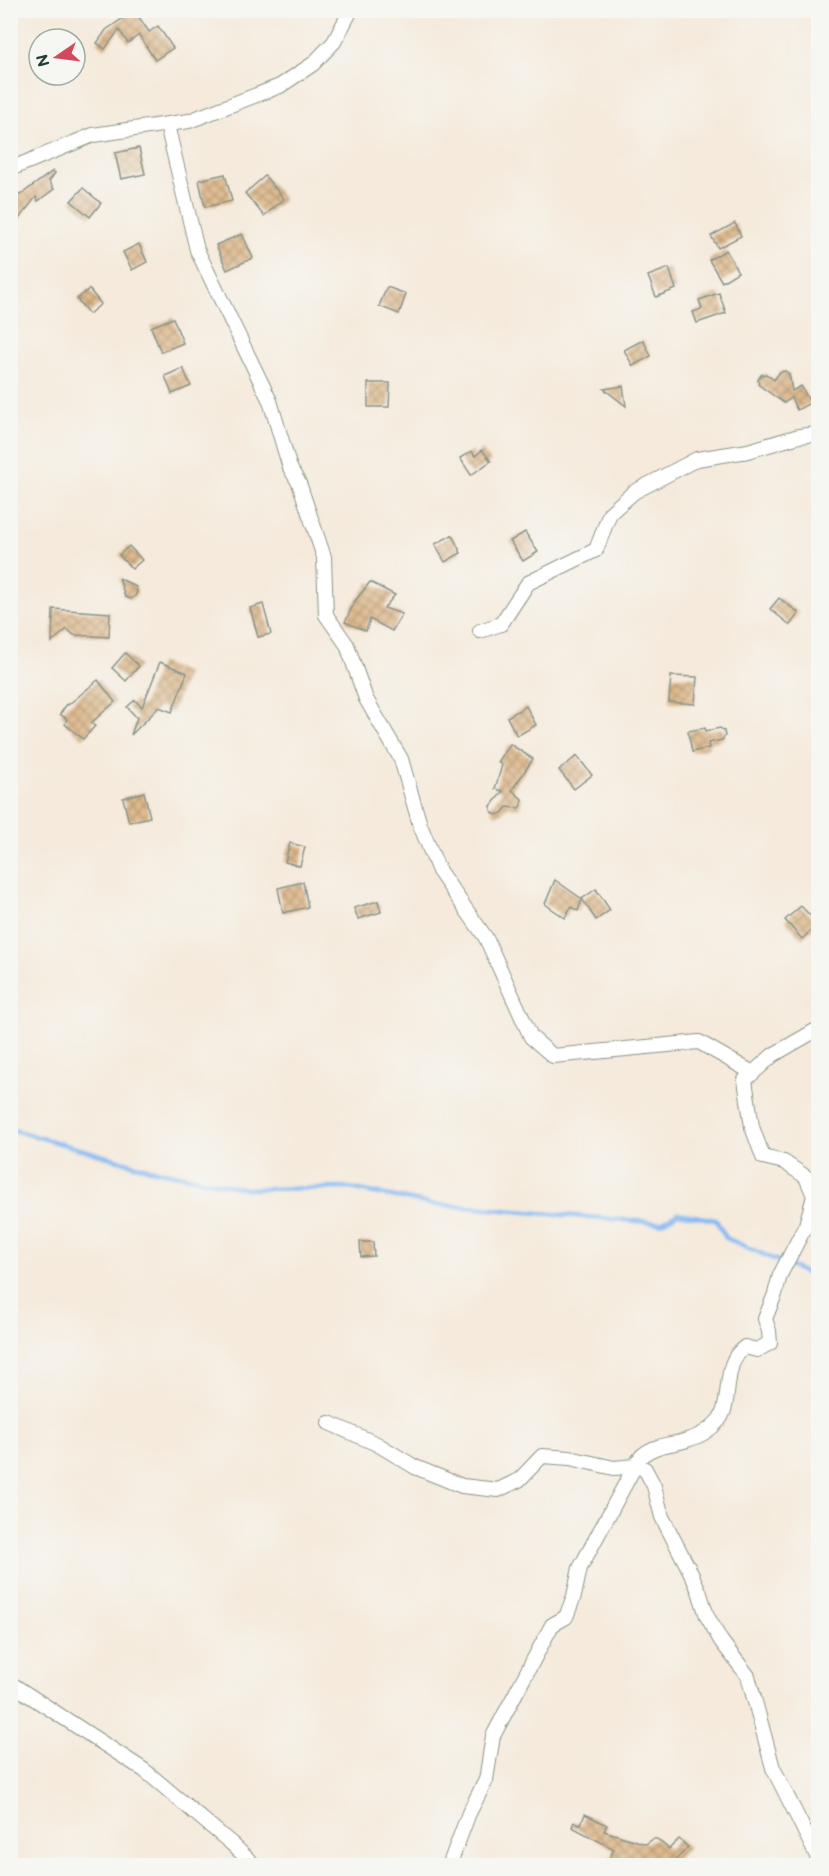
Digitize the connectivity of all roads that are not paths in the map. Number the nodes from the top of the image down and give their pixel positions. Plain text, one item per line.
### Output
1 (351, 10) edge
2 (167, 125) junction
3 (10, 169) edge
4 (819, 434) edge
5 (480, 631) dead end
6 (819, 1029) edge
7 (753, 1073) junction
8 (329, 1423) dead end
9 (635, 1466) junction
10 (16, 1687) edge
11 (10, 1700) edge
12 (819, 1858) edge
13 (255, 1866) edge
14 (449, 1866) edge

1 - 2 street
2 - 3 street
2 - 7 street
4 - 5 street
6 - 7 street
7 - 9 street
8 - 9 street
9 - 12 street
9 - 14 street
10 - 11 street
10 - 13 street

